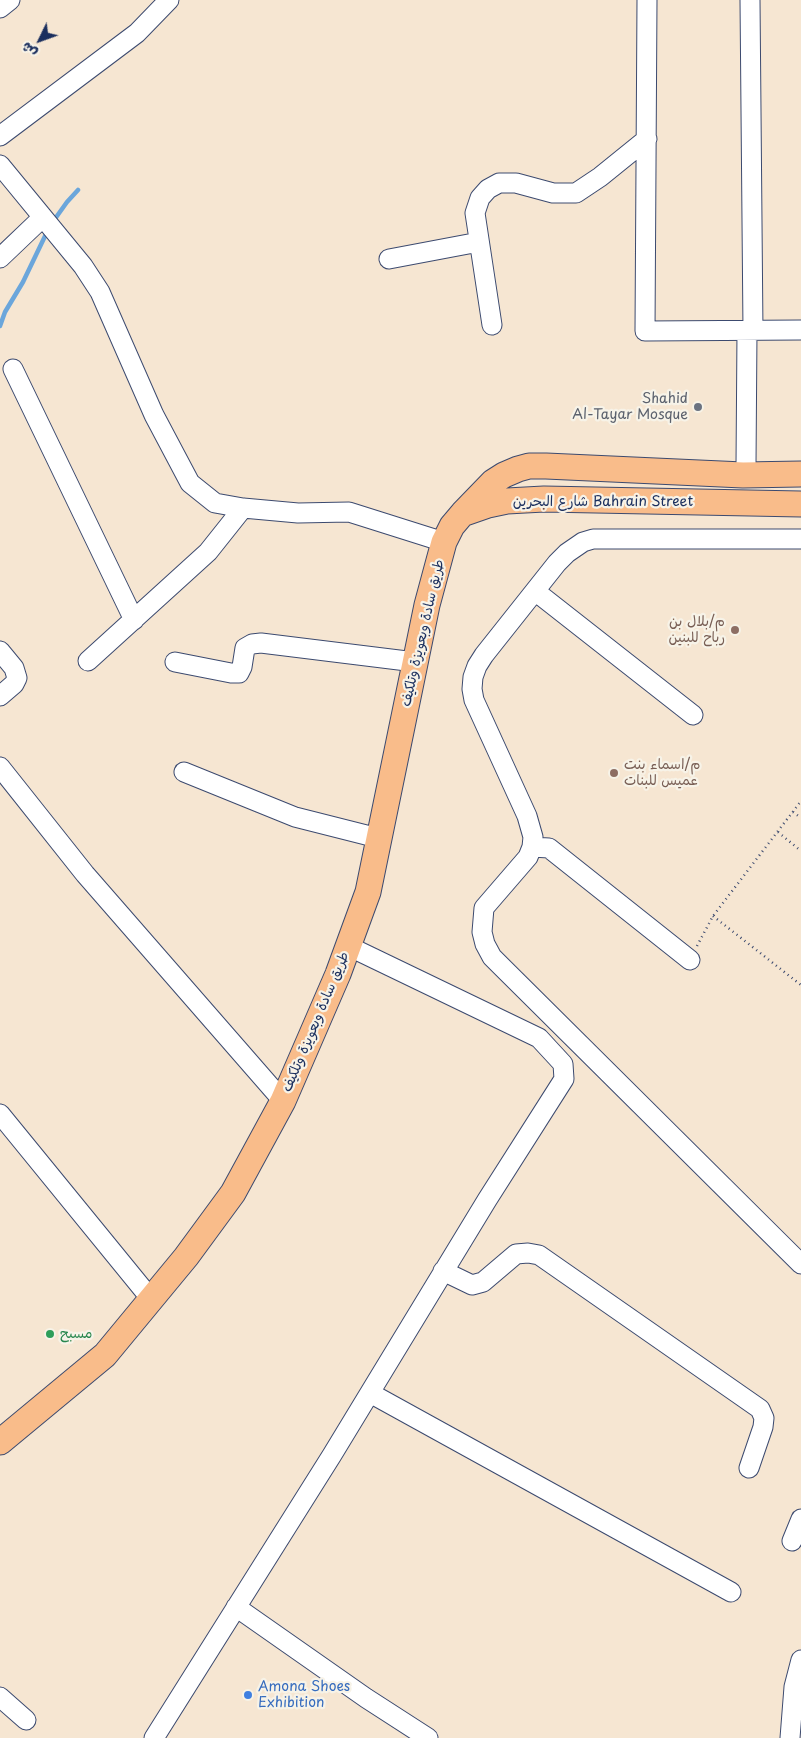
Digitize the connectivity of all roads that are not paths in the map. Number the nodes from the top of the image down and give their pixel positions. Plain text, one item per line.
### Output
1 (10, 0) edge
2 (168, 0) edge
3 (647, 0) edge
4 (750, 0) edge
5 (0, 8) edge
6 (0, 136) edge
7 (647, 139) junction
8 (0, 165) edge
9 (44, 220) junction
10 (479, 242) junction
11 (0, 258) edge
12 (389, 259) dead end
13 (492, 325) dead end
14 (801, 330) edge
15 (750, 331) junction
16 (13, 369) dead end
17 (584, 468) junction
18 (801, 474) edge
19 (743, 475) junction
20 (577, 501) junction
21 (801, 504) edge
22 (243, 508) junction
23 (463, 514) junction
24 (799, 541) edge
25 (444, 542) junction
26 (535, 591) junction
27 (134, 620) junction
28 (0, 651) edge
29 (88, 661) dead end
30 (175, 662) dead end
31 (415, 662) junction
32 (0, 696) edge
33 (693, 715) dead end
34 (0, 767) edge
35 (184, 772) dead end
36 (378, 838) junction
37 (532, 847) junction
38 (348, 946) junction
39 (690, 960) road end
40 (284, 1101) junction
41 (0, 1114) edge
42 (801, 1264) edge
43 (443, 1271) junction
44 (151, 1300) junction
45 (370, 1393) junction
46 (0, 1442) edge
47 (749, 1468) dead end
48 (801, 1519) edge
49 (792, 1541) dead end
50 (731, 1592) dead end
51 (236, 1606) junction
52 (801, 1660) edge
53 (0, 1697) edge
54 (26, 1720) dead end
55 (154, 1738) edge
56 (428, 1738) edge
57 (790, 1738) edge

1 - 5 street
2 - 6 street
3 - 7 street
4 - 15 street
7 - 10 street
7 - 15 street
8 - 9 street
9 - 11 street
9 - 22 street
10 - 12 street
10 - 13 street
14 - 15 street
15 - 19 street
16 - 27 street
17 - 19 main road, شارع البحرين Bahrain Street
17 - 20 main road
17 - 23 main road, شارع البحرين Bahrain Street
18 - 19 main road, شارع البحرين Bahrain Street
20 - 21 main road, شارع البحرين Bahrain Street
20 - 23 main road, شارع البحرين Bahrain Street
22 - 25 street
22 - 27 street
23 - 25 main road, طريق سادة وبعويزة وتلكيف
24 - 26 street
25 - 31 main road, طريق سادة وبعويزة وتلكيف
26 - 33 street
26 - 37 street
27 - 29 street
28 - 32 street
30 - 31 street
31 - 36 main road, طريق سادة وبعويزة وتلكيف
34 - 40 street
35 - 36 street
36 - 38 main road, طريق سادة وبعويزة وتلكيف
37 - 39 street
37 - 42 street
38 - 40 main road, طريق سادة وبعويزة وتلكيف
38 - 43 street
40 - 44 main road, طريق سادة وبعويزة وتلكيف
41 - 44 street
43 - 45 street
43 - 47 street
44 - 46 main road, طريق سادة وبعويزة وتلكيف
45 - 50 street
45 - 51 street
48 - 49 street
51 - 55 street
51 - 56 street
52 - 57 street
53 - 54 street

